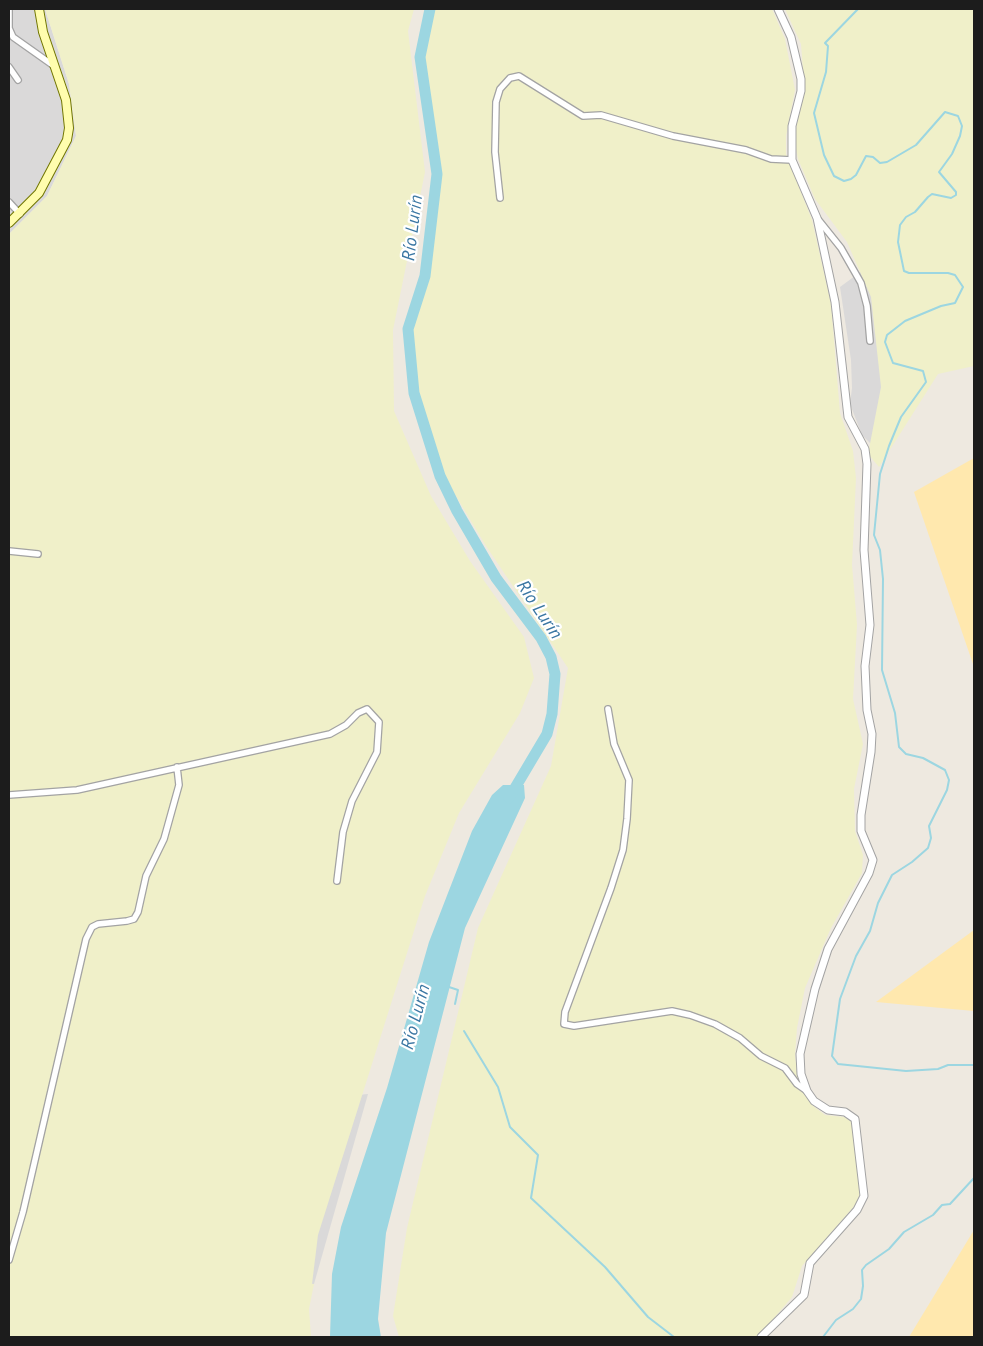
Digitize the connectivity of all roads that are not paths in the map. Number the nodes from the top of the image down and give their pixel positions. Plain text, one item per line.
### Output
1 (10, 9) edge
2 (39, 9) edge
3 (778, 9) edge
4 (54, 66) junction
5 (9, 67) edge
6 (18, 80) dead end
7 (792, 160) junction
8 (500, 198) dead end
9 (9, 202) edge
10 (20, 214) junction
11 (817, 218) junction
12 (9, 223) edge
13 (870, 341) dead end
14 (9, 552) edge
15 (38, 554) dead end
16 (608, 709) dead end
17 (177, 767) junction
18 (9, 795) edge
19 (337, 881) dead end
20 (807, 1090) junction
21 (9, 1260) edge
22 (761, 1337) edge

1 - 4 street
2 - 4 main road
3 - 7 street
4 - 10 main road
5 - 6 street
7 - 8 street
7 - 11 street
9 - 10 street
10 - 12 main road
11 - 13 street
11 - 20 street
14 - 15 street
16 - 20 street
17 - 18 street
17 - 19 street
17 - 21 street
20 - 22 street

